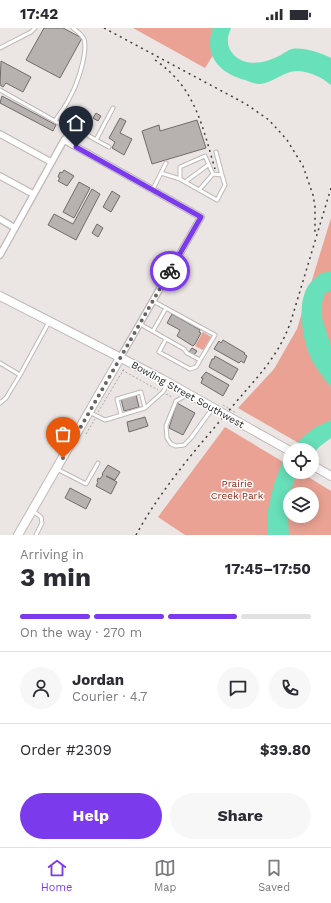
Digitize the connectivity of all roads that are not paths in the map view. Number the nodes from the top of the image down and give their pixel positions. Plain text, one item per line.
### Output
1 (35, 28) edge
2 (73, 28) edge
3 (0, 48) edge
4 (0, 90) edge
5 (114, 108) dead end
6 (55, 121) junction
7 (64, 126) junction
8 (0, 134) edge
9 (64, 140) junction
10 (96, 140) junction
11 (109, 147) dead end
12 (216, 152) dead end
13 (51, 162) junction
14 (166, 163) dead end
15 (208, 165) junction
16 (161, 173) junction
17 (213, 174) junction
18 (222, 175) junction
19 (0, 176) edge
20 (180, 179) junction
21 (185, 182) junction
22 (152, 190) junction
23 (199, 190) junction
24 (33, 194) junction
25 (0, 219) edge
26 (15, 228) junction
27 (0, 255) edge
28 (0, 296) edge
29 (153, 301) junction
30 (166, 308) junction
31 (49, 322) junction
32 (140, 324) junction
33 (153, 332) junction
34 (166, 339) junction
35 (120, 358) junction
36 (200, 360) junction
37 (0, 363) edge
38 (20, 375) junction
39 (168, 382) junction
40 (189, 394) junction
41 (0, 396) edge
42 (5, 398) junction
43 (143, 400) junction
44 (138, 401) dead end
45 (0, 403) edge
46 (213, 407) junction
47 (145, 408) junction
48 (93, 414) junction
49 (121, 415) junction
50 (283, 448) edge
51 (98, 463) dead end
52 (57, 469) junction
53 (319, 469) edge
54 (331, 476) edge
55 (32, 511) junction
56 (18, 535) edge
57 (36, 535) edge

1 - 3 lane
2 - 6 lane
4 - 6 lane
5 - 10 lane
6 - 7 lane
7 - 9 lane
7 - 10 lane
8 - 13 street
9 - 13 street
9 - 22 street
10 - 11 lane
12 - 18 lane
13 - 24 street
14 - 16 lane
15 - 17 lane
15 - 20 lane
15 - 21 lane
16 - 20 lane
16 - 22 lane
17 - 18 lane
17 - 23 lane
18 - 23 lane
19 - 24 street
20 - 21 lane
21 - 23 lane
22 - 29 street
24 - 26 street
25 - 26 street
26 - 27 street
28 - 31 main road, Bowling Street Southwest
29 - 30 lane
29 - 32 street
30 - 33 lane
30 - 36 lane
31 - 35 main road, Bowling Street Southwest
31 - 38 lane
32 - 33 lane
32 - 35 street
33 - 34 lane
34 - 36 lane
34 - 36 lane
35 - 39 main road, Bowling Street Southwest
35 - 48 main road
37 - 38 lane
38 - 42 lane
39 - 40 main road, Bowling Street Southwest
39 - 47 lane
40 - 46 main road, Bowling Street Southwest
40 - 46 lane
41 - 42 lane
42 - 45 lane
43 - 44 lane
43 - 47 lane
43 - 49 lane
46 - 50 main road, Bowling Street Southwest
47 - 49 lane
48 - 49 lane
48 - 52 main road
51 - 52 lane
52 - 55 main road
53 - 54 main road
55 - 56 main road
55 - 57 lane

